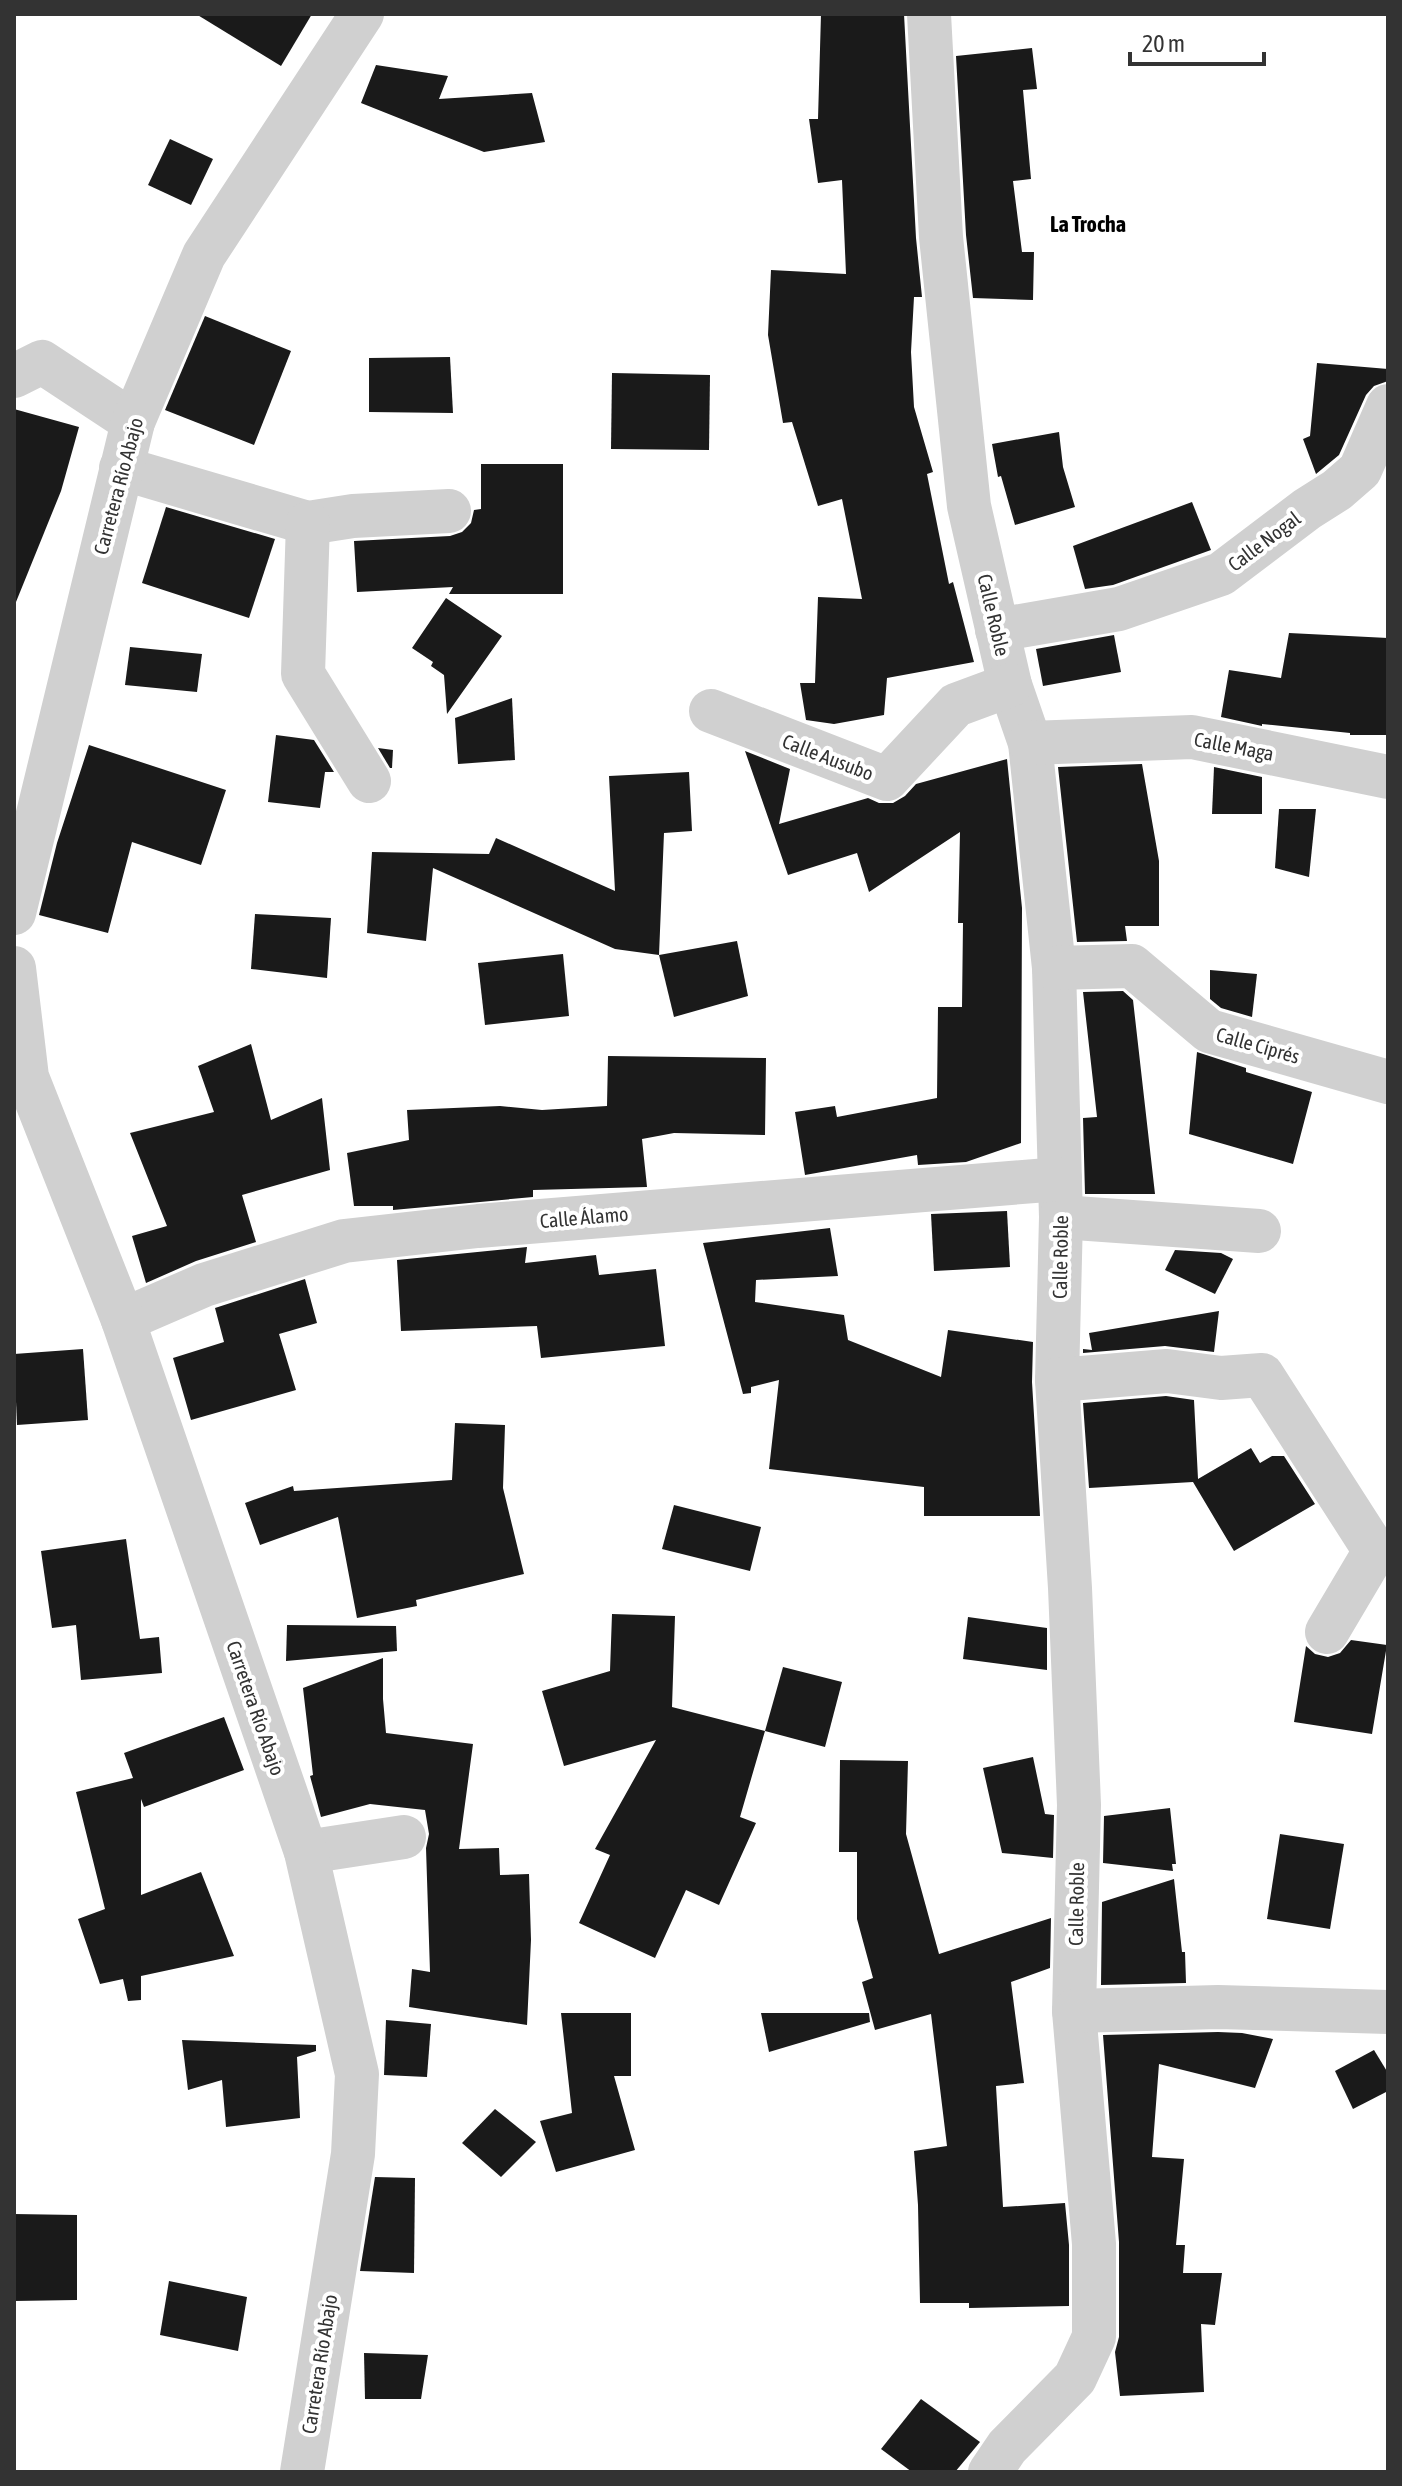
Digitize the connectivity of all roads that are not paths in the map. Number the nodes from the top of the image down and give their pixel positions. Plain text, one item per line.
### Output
1 (362, 14) edge
2 (929, 14) edge
3 (14, 376) edge
4 (1388, 406) edge
5 (133, 422) junction
6 (121, 468) junction
7 (449, 511) dead end
8 (308, 523) junction
9 (997, 630) junction
10 (1010, 685) junction
11 (711, 711) dead end
12 (1030, 743) junction
13 (1388, 777) edge
14 (369, 781) dead end
15 (14, 913) edge
16 (14, 968) edge
17 (1054, 968) junction
18 (1388, 1082) edge
19 (1060, 1198) junction
20 (1259, 1231) dead end
21 (123, 1320) junction
22 (1057, 1380) junction
23 (1327, 1632) dead end
24 (404, 1837) dead end
25 (306, 1852) junction
26 (1074, 2011) junction
27 (1388, 2012) edge
28 (302, 2472) edge
29 (990, 2472) edge

1 - 5 street, Carretera Río Abajo
2 - 9 street, Calle Roble
3 - 5 street
4 - 9 street, Calle Nogal
5 - 6 street, Carretera Río Abajo
6 - 8 street
6 - 15 street, Carretera Río Abajo
7 - 8 street
8 - 14 street
9 - 10 street, Calle Roble
10 - 11 street, Calle Ausubo
10 - 12 street, Calle Roble
12 - 13 street, Calle Maga
12 - 17 street, Calle Roble
16 - 21 street, Carretera Río Abajo
17 - 18 street, Calle Ciprés
17 - 19 street, Calle Roble
19 - 20 street, Calle Álamo
19 - 21 street, Calle Álamo
19 - 22 street, Calle Roble
21 - 25 street, Carretera Río Abajo
22 - 23 street
22 - 26 street, Calle Roble
24 - 25 street
25 - 28 street, Carretera Río Abajo
26 - 27 street
26 - 29 street, Calle Roble

